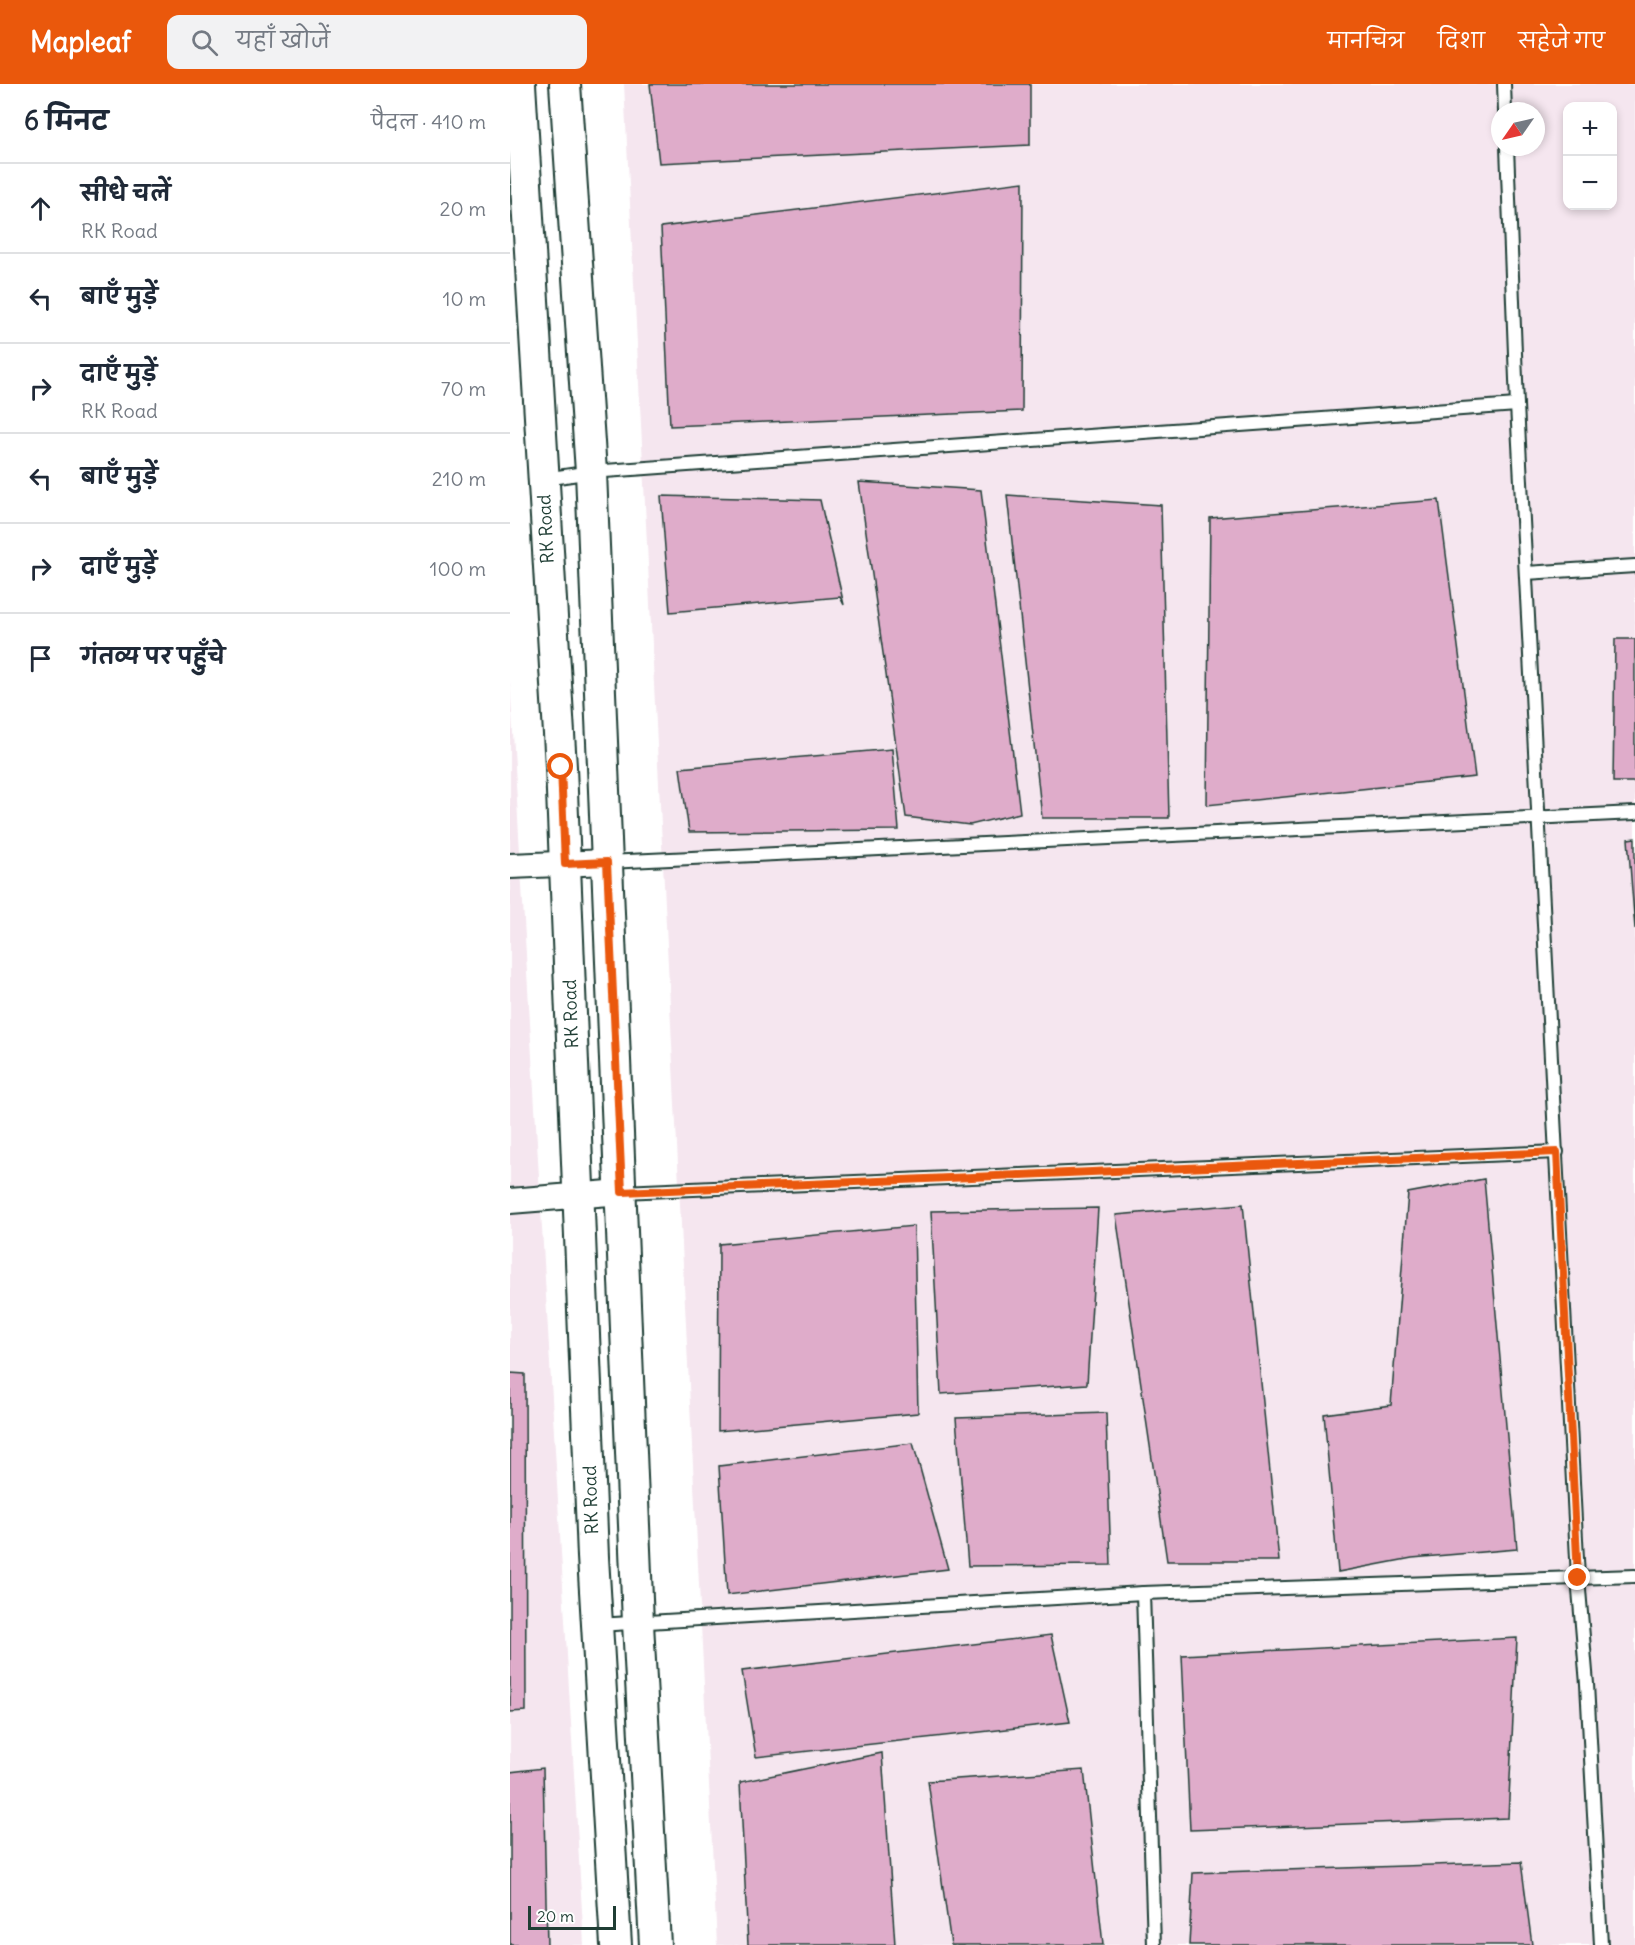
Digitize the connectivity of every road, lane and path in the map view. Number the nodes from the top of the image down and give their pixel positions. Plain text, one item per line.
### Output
1 (520, 84) edge
2 (566, 84) edge
3 (1504, 84) edge
4 (1505, 102) edge
5 (1507, 156) edge
6 (518, 207) edge
7 (1517, 405) junction
8 (591, 472) junction
9 (543, 479) junction
10 (1635, 566) edge
11 (1526, 573) junction
12 (1635, 813) edge
13 (1540, 818) junction
14 (607, 862) junction
15 (565, 864) junction
16 (510, 866) edge
17 (1557, 1152) junction
18 (622, 1192) junction
19 (578, 1197) junction
20 (510, 1201) edge
21 (1635, 1575) edge
22 (1578, 1578) junction
23 (1143, 1593) junction
24 (638, 1623) junction
25 (597, 1626) junction
26 (616, 1945) edge
27 (655, 1945) edge
28 (1154, 1945) edge
29 (1601, 1945) edge

1 - 6 street, RK Road
2 - 8 street
3 - 4 lane
5 - 7 lane
6 - 9 street, RK Road
7 - 8 lane
7 - 11 lane
8 - 9 lane
8 - 14 street
9 - 15 street, RK Road
10 - 11 lane
11 - 13 lane
12 - 13 lane
13 - 14 lane
13 - 17 lane
14 - 15 street
14 - 18 street
15 - 16 street
15 - 19 street, RK Road
17 - 18 lane
17 - 22 lane
18 - 19 street
18 - 24 street
19 - 20 street
19 - 25 street, RK Road
21 - 22 lane
22 - 23 lane
22 - 29 lane
23 - 24 lane
23 - 28 lane
24 - 25 lane
24 - 27 street
25 - 26 street, RK Road

